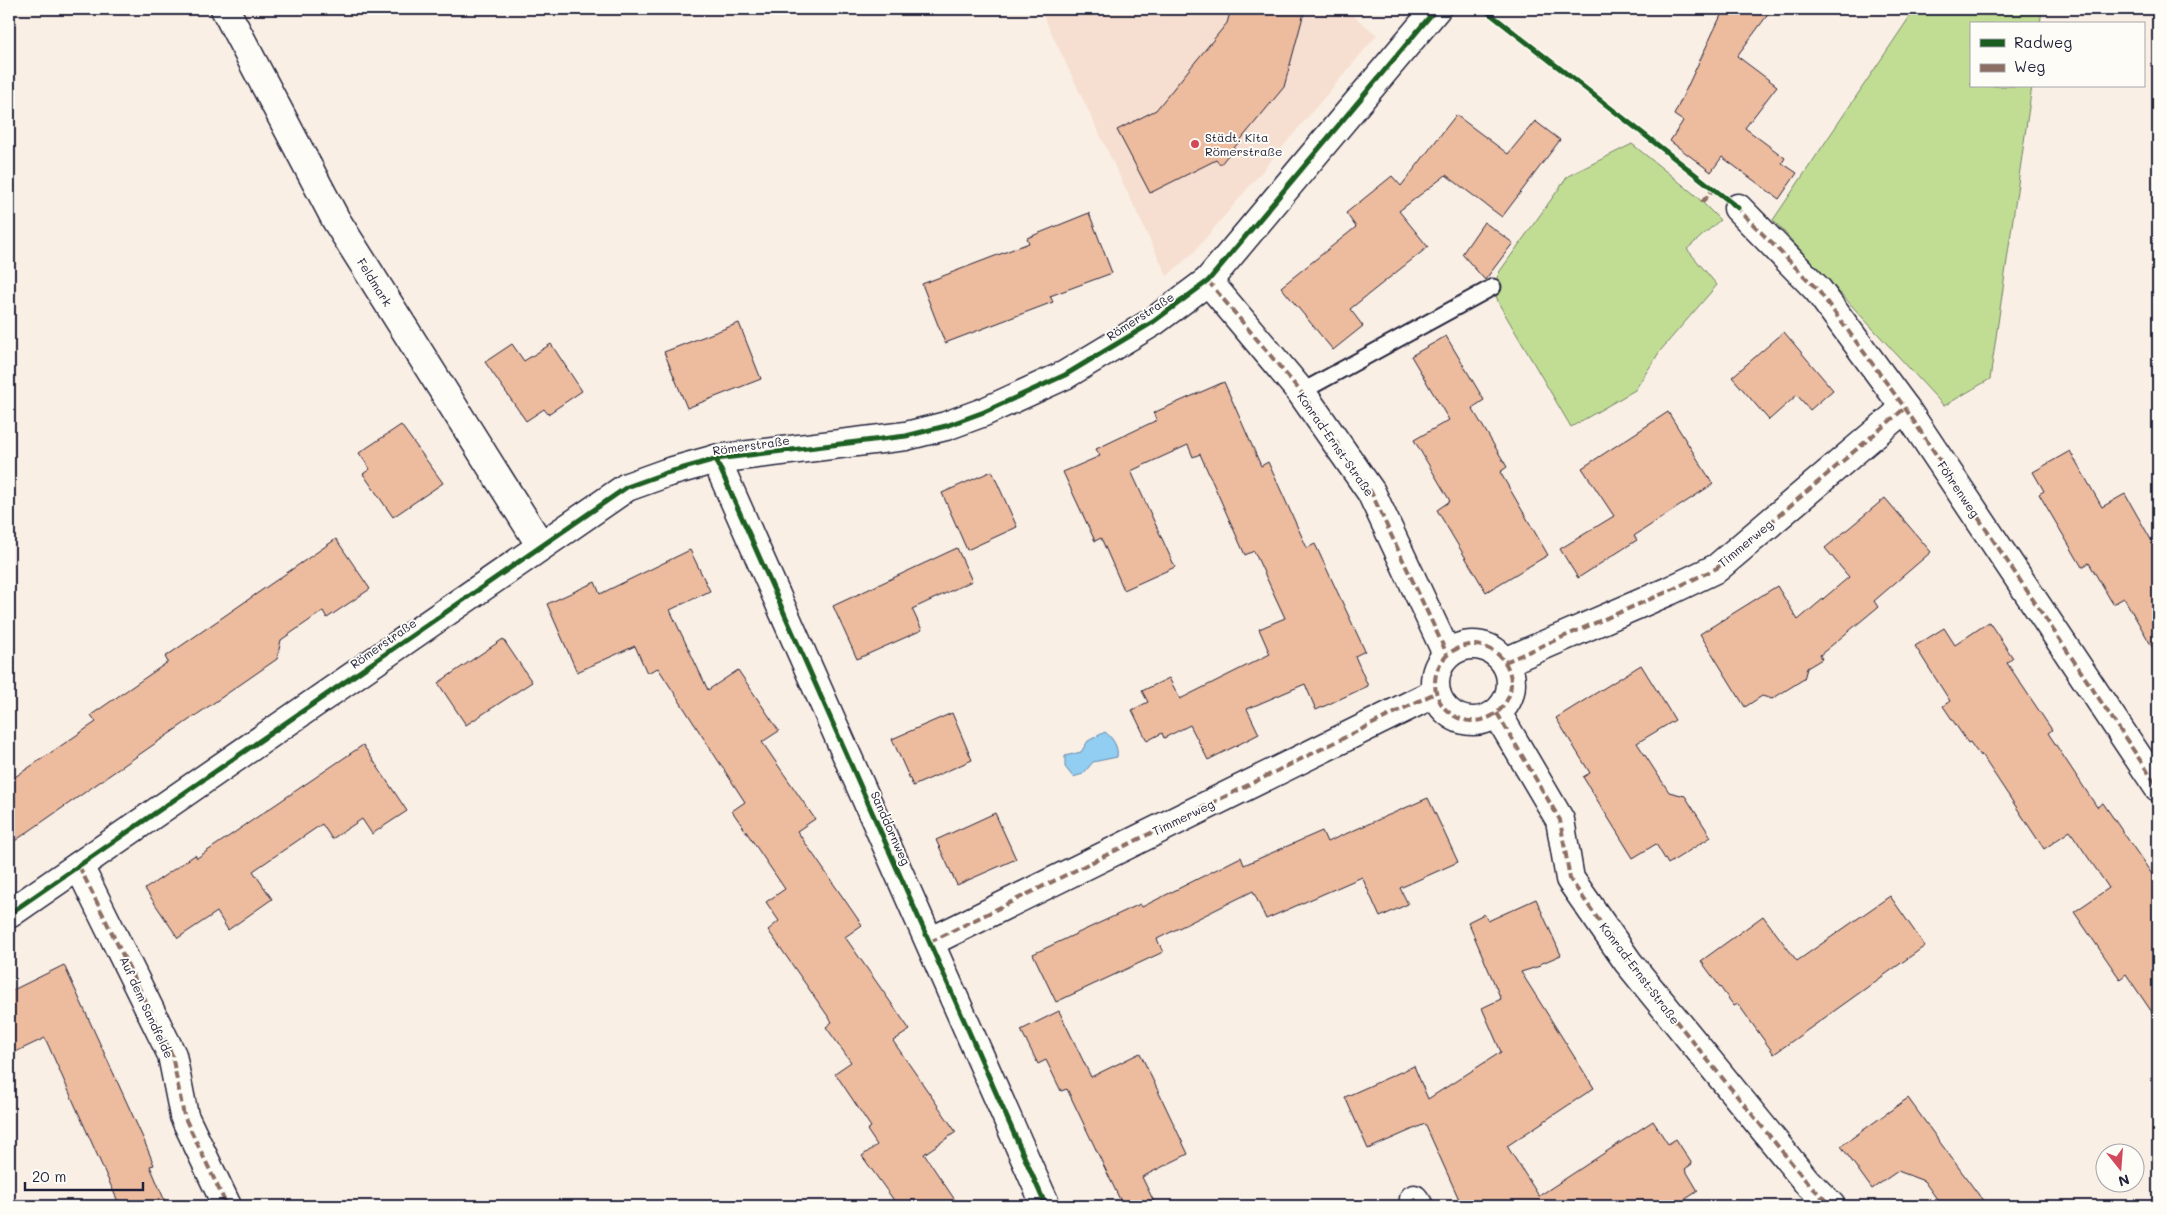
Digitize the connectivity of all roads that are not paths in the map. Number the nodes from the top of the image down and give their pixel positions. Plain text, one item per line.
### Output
1 (225, 9) edge
2 (1436, 9) edge
3 (1738, 208) dead end
4 (1208, 281) junction
5 (1494, 287) dead end
6 (1301, 392) junction
7 (1905, 408) junction
8 (716, 459) junction
9 (541, 546) junction
10 (1447, 654) junction
11 (1505, 662) junction
12 (1435, 693) junction
13 (1497, 713) junction
14 (2158, 787) edge
15 (79, 866) junction
16 (9, 914) edge
17 (930, 942) junction
18 (227, 1206) edge
19 (1046, 1206) edge
20 (1831, 1206) edge

1 - 9 street, Feldmark
2 - 4 street, Römerstraße
3 - 7 street, Föhrenweg
4 - 6 street, Konrad-Ernst-Straße
4 - 8 street, Römerstraße
5 - 6 lane
6 - 10 street, Konrad-Ernst-Straße
7 - 11 street, Timmerweg
7 - 14 street, Föhrenweg
8 - 9 street, Römerstraße
8 - 17 street, Sanddornweg
9 - 15 street, Römerstraße
10 - 11 street
10 - 12 street
11 - 13 street
12 - 13 street
12 - 17 street, Timmerweg
13 - 20 street, Konrad-Ernst-Straße
15 - 16 street, Römerstraße
15 - 18 street, Auf dem Sandfelde
17 - 19 street, Sanddornweg

